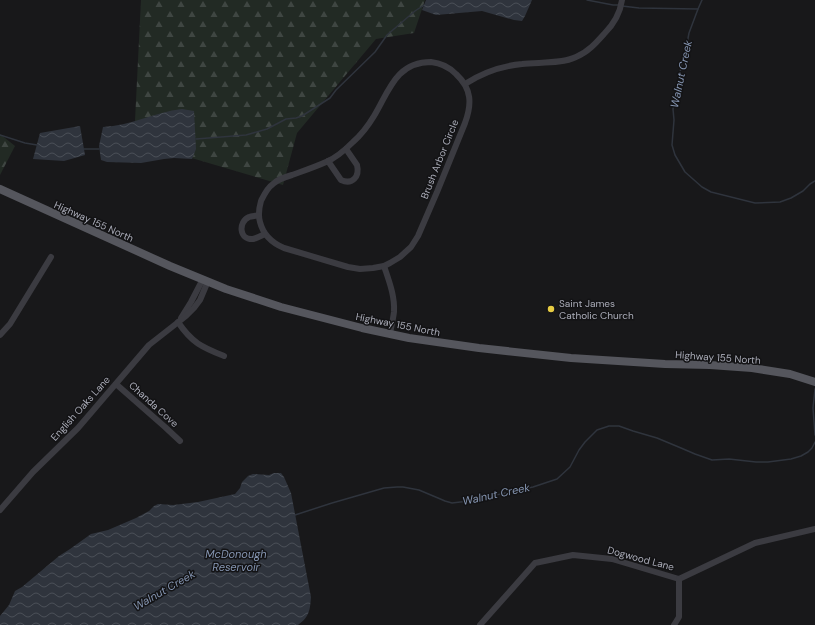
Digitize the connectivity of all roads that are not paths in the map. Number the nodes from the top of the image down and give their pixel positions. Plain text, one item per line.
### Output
1 (622, 0) edge
2 (465, 84) junction
3 (346, 149) junction
4 (328, 161) junction
5 (0, 189) edge
6 (259, 215) junction
7 (265, 234) junction
8 (50, 257) dead end
9 (384, 266) junction
10 (205, 280) junction
11 (178, 322) junction
12 (390, 334) junction
13 (0, 335) edge
14 (224, 356) dead end
15 (815, 382) edge
16 (116, 384) junction
17 (180, 441) dead end
18 (0, 510) edge
19 (815, 529) edge
20 (679, 578) junction
21 (480, 625) edge
22 (674, 625) edge

1 - 2 street
2 - 3 street
2 - 9 street, Brush Arbor Circle
3 - 4 street
3 - 4 street
4 - 6 street
5 - 10 main road, Highway 155 North
6 - 7 street
6 - 7 street
7 - 9 street, Brush Arbor Circle
8 - 13 street
9 - 12 street
10 - 11 street, English Oaks Lane
10 - 12 main road, Highway 155 North
11 - 14 street
11 - 16 street, English Oaks Lane
12 - 15 main road, Highway 155 North
16 - 17 street, Chanda Cove
16 - 18 street, English Oaks Lane
19 - 20 street, Dogwood Lane
20 - 21 street, Dogwood Lane
20 - 22 street

